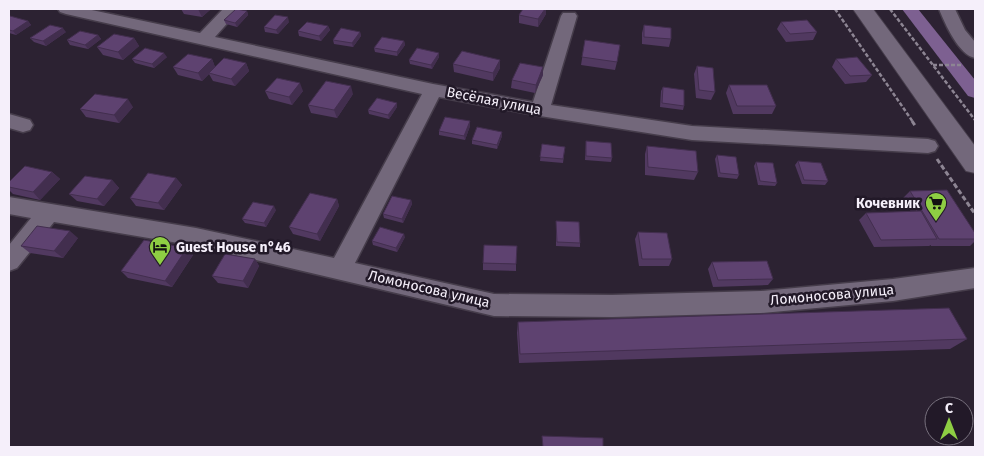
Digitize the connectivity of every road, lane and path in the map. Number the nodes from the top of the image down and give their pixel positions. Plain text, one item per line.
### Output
1 (66, 9) edge
2 (232, 9) edge
3 (835, 9) edge
4 (863, 9) edge
5 (890, 9) edge
6 (947, 9) edge
7 (569, 16) dead end
8 (957, 31) junction
9 (975, 31) edge
10 (204, 39) junction
11 (971, 59) edge
12 (934, 65) junction
13 (433, 90) junction
14 (540, 110) junction
15 (975, 120) edge
16 (928, 146) junction
17 (975, 164) edge
18 (9, 206) edge
19 (48, 213) junction
20 (975, 214) edge
21 (9, 261) edge
22 (340, 269) junction
23 (975, 278) edge

1 - 10 street, Весёлая улица
2 - 10 street
3 - 16 path
4 - 17 main road
5 - 12 path
6 - 8 street
7 - 14 street
8 - 9 street
8 - 11 street
10 - 13 street, Весёлая улица
11 - 12 path
12 - 15 path
13 - 14 street, Весёлая улица
13 - 22 street
14 - 16 street, Весёлая улица
16 - 20 path
18 - 19 street, Ломоносова улица
19 - 21 street
19 - 22 street, Ломоносова улица
22 - 23 street, Ломоносова улица

